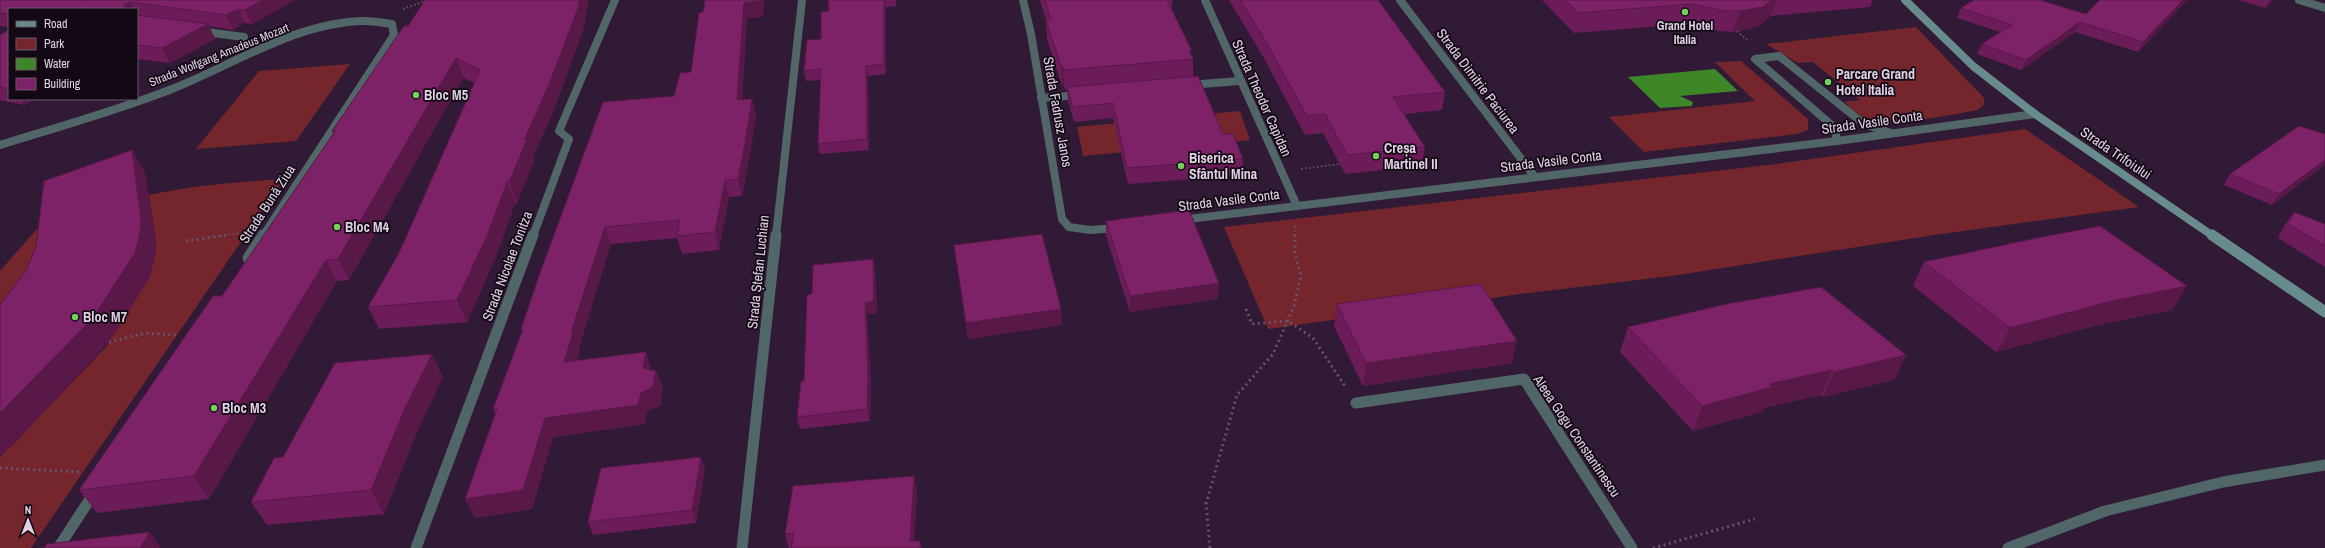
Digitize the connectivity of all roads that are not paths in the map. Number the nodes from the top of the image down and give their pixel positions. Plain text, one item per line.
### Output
1 (615, 0) edge
2 (802, 0) edge
3 (1023, 0) edge
4 (1205, 0) edge
5 (1400, 0) edge
6 (1905, 0) edge
7 (2299, 0) edge
8 (2325, 8) edge
9 (190, 29) edge
10 (394, 35) joint
11 (244, 37) dead end
12 (1240, 81) junction
13 (1176, 86) edge
14 (1090, 94) edge
15 (1041, 98) junction
16 (137, 100) edge
17 (138, 100) edge
18 (2035, 114) junction
19 (1891, 133) junction
20 (1837, 141) junction
21 (0, 145) edge
22 (1535, 177) junction
23 (1298, 206) junction
24 (1167, 222) edge
25 (1128, 227) edge
26 (241, 269) edge
27 (2325, 312) edge
28 (1356, 403) road end
29 (2325, 465) edge
30 (102, 481) edge
31 (58, 548) edge
32 (416, 548) edge
33 (742, 548) edge
34 (1632, 548) edge
35 (2008, 548) edge

1 - 32 street, Strada Nicolae Tonitza
2 - 33 street, Strada Ștefan Luchian
3 - 15 street, Strada Fadrusz Janos
4 - 12 street, Strada Theodor Capidan
5 - 22 street, Strada Dimitrie Paciurea
6 - 18 street, Strada Trifoiului
7 - 8 street
9 - 11 street
10 - 17 street, Strada Wolfgang Amadeus Mozart
10 - 26 street, Strada Bună Ziua
12 - 13 street
12 - 23 street, Strada Theodor Capidan
14 - 15 street
15 - 25 street, Strada Fadrusz Janos
16 - 21 street, Strada Wolfgang Amadeus Mozart
18 - 19 street, Strada Vasile Conta
18 - 27 street, Strada Trifoiului
19 - 20 street, Strada Vasile Conta
19 - 20 street
20 - 22 street, Strada Vasile Conta
22 - 23 street, Strada Vasile Conta
23 - 24 street, Strada Vasile Conta
28 - 34 street, Aleea Gogu Constantinescu
29 - 35 street
30 - 31 street

